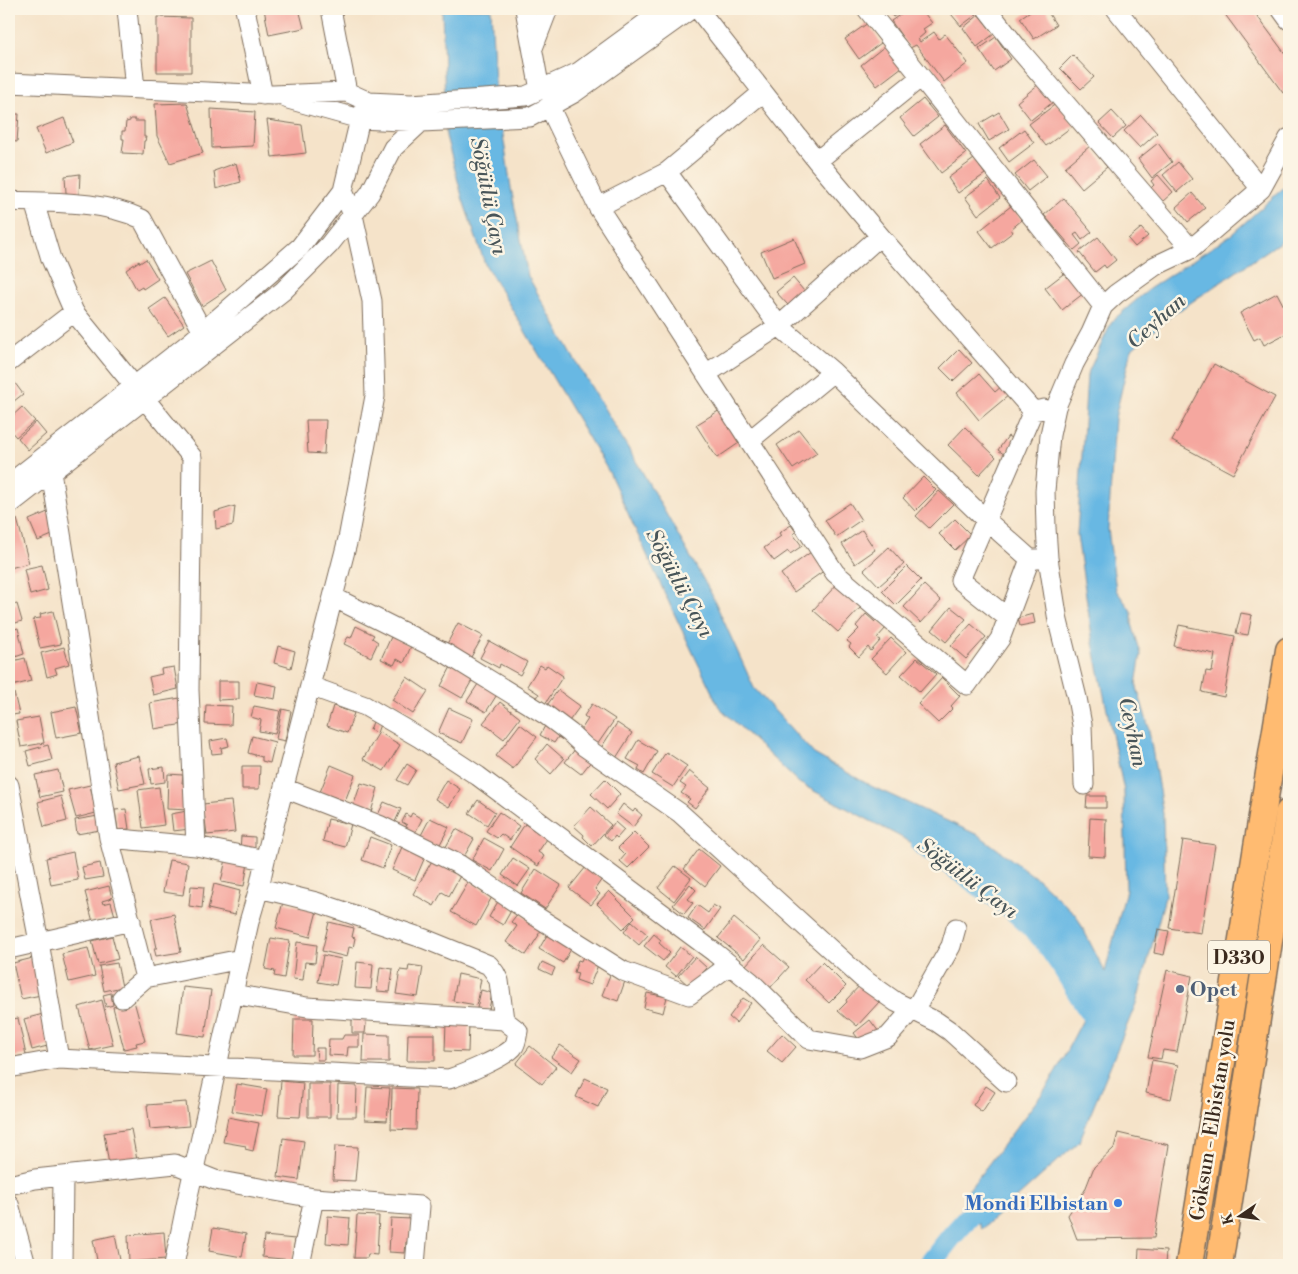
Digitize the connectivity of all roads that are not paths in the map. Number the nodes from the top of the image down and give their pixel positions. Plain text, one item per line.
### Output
1 (127, 9) edge
2 (244, 9) edge
3 (331, 9) edge
4 (525, 9) edge
5 (548, 9) edge
6 (665, 9) edge
7 (691, 9) edge
8 (698, 9) edge
9 (867, 9) edge
10 (986, 9) edge
11 (1116, 9) edge
12 (1281, 9) edge
13 (1289, 20) edge
14 (533, 48) junction
15 (921, 77) junction
16 (9, 83) edge
17 (135, 89) junction
18 (347, 92) junction
19 (762, 92) junction
20 (268, 95) junction
21 (538, 97) junction
22 (369, 102) junction
23 (360, 119) junction
24 (421, 122) junction
25 (1289, 138) edge
26 (817, 162) junction
27 (666, 172) junction
28 (1261, 189) junction
29 (343, 191) junction
30 (9, 201) edge
31 (34, 202) junction
32 (598, 207) junction
33 (353, 215) junction
34 (880, 236) junction
35 (1191, 249) junction
36 (1103, 306) junction
37 (74, 312) junction
38 (779, 326) junction
39 (203, 332) junction
40 (9, 362) edge
41 (833, 372) junction
42 (706, 374) junction
43 (139, 392) junction
44 (1056, 407) junction
45 (1033, 411) junction
46 (749, 441) junction
47 (51, 472) junction
48 (9, 484) edge
49 (9, 506) edge
50 (986, 520) junction
51 (1039, 559) junction
52 (333, 597) junction
53 (1008, 618) junction
54 (1289, 650) edge
55 (310, 686) junction
56 (9, 785) edge
57 (1084, 785) dead end
58 (284, 788) junction
59 (1289, 812) edge
60 (109, 838) junction
61 (196, 846) junction
62 (265, 860) junction
63 (259, 888) junction
64 (131, 922) junction
65 (956, 928) dead end
66 (39, 942) junction
67 (9, 949) edge
68 (241, 959) junction
69 (730, 964) junction
70 (145, 978) junction
71 (233, 994) junction
72 (122, 998) dead end
73 (912, 1010) junction
74 (504, 1020) junction
75 (59, 1059) junction
76 (217, 1067) junction
77 (9, 1068) edge
78 (1006, 1082) dead end
79 (193, 1172) junction
80 (63, 1176) junction
81 (9, 1185) edge
82 (314, 1198) junction
83 (9, 1204) edge
84 (26, 1265) edge
85 (62, 1265) edge
86 (174, 1265) edge
87 (300, 1265) edge
88 (415, 1265) edge
89 (1189, 1265) edge
90 (1219, 1265) edge

1 - 17 street
2 - 20 street
3 - 18 street
4 - 14 street
5 - 14 street
6 - 21 street
7 - 21 street
8 - 19 street
9 - 15 street
10 - 35 street
11 - 28 street
12 - 13 street
14 - 21 street
15 - 26 street
15 - 36 street
16 - 17 street
17 - 20 street
18 - 20 street
18 - 22 street
19 - 26 street
19 - 27 street
20 - 23 street
21 - 22 street
21 - 24 street
21 - 32 street
22 - 23 street
23 - 24 street
23 - 29 street
24 - 33 street
25 - 28 street
26 - 34 street
27 - 32 street
27 - 38 street
28 - 35 street
29 - 33 street
29 - 39 street
30 - 31 street
31 - 37 street
31 - 39 street
32 - 42 street
33 - 43 street
33 - 52 street
34 - 38 street
34 - 45 street
35 - 36 street
36 - 44 street
37 - 40 street
37 - 43 street
38 - 41 street
38 - 42 street
39 - 43 street
41 - 46 street
41 - 50 street
42 - 46 street
43 - 47 street
43 - 48 street
43 - 61 street
44 - 45 street
44 - 51 street
45 - 50 street
46 - 53 street
47 - 49 street
47 - 60 street
50 - 51 street
50 - 53 street
51 - 53 street
51 - 57 street
52 - 55 street
52 - 73 street
54 - 89 highway, Göksun - Elbistan yolu / D330
55 - 58 street
55 - 69 street
56 - 66 street
58 - 62 street
58 - 69 street
59 - 90 highway, Göksun - Elbistan yolu / D330
60 - 61 street
60 - 64 street
61 - 62 street
62 - 63 street
63 - 68 street
63 - 74 street
64 - 66 street
64 - 70 street
65 - 73 street
66 - 67 street
66 - 75 street
68 - 70 street
68 - 71 street
69 - 73 street
70 - 72 street
71 - 74 street
71 - 76 street
73 - 78 street
74 - 76 street
75 - 76 street
75 - 77 street
76 - 79 street
79 - 80 street
79 - 82 street
79 - 86 street
80 - 81 street
80 - 85 street
82 - 87 street
82 - 88 street
83 - 84 street

